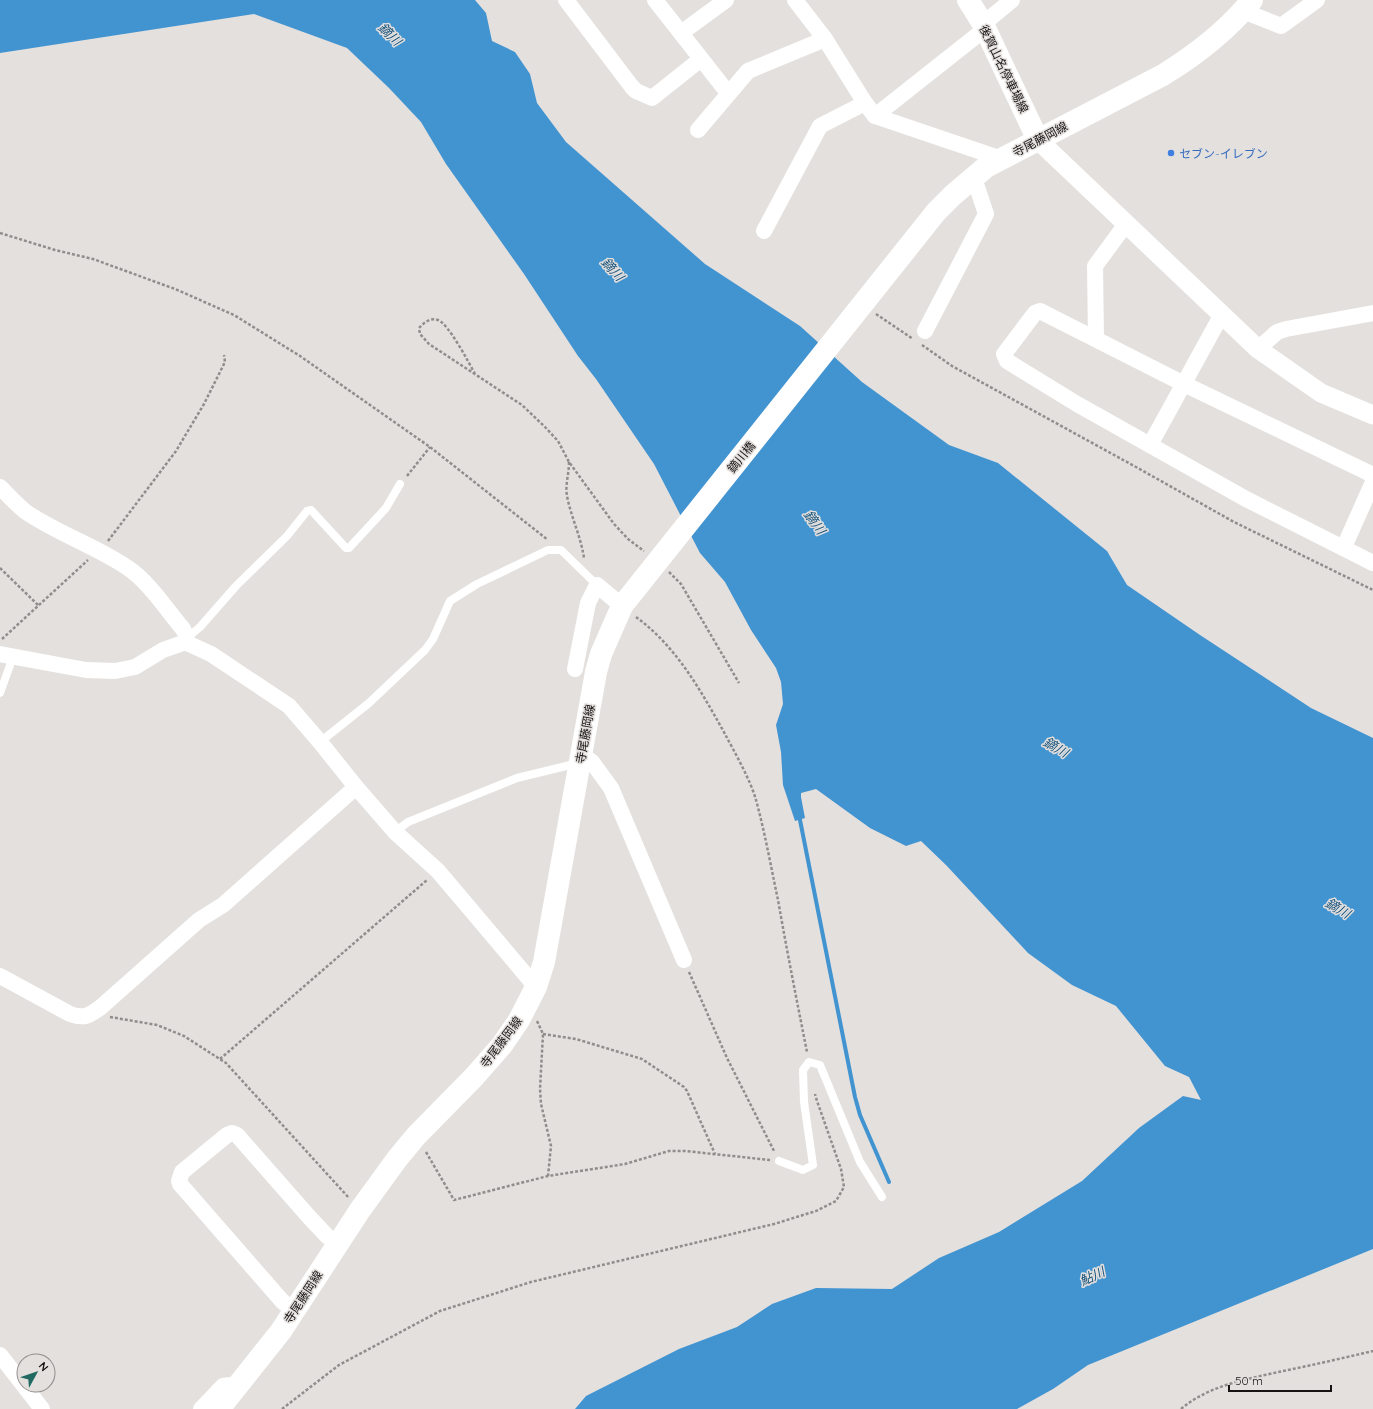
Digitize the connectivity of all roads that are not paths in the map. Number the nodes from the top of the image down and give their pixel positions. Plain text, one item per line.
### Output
1 (566, 0) edge
2 (655, 0) edge
3 (726, 0) edge
4 (795, 0) edge
5 (968, 0) edge
6 (1012, 0) edge
7 (1317, 0) edge
8 (1248, 6) edge
9 (984, 27) junction
10 (681, 34) junction
11 (825, 39) junction
12 (701, 59) junction
13 (728, 93) junction
14 (870, 110) junction
15 (698, 130) dead end
16 (1038, 140) junction
17 (1002, 159) junction
18 (970, 179) junction
19 (1126, 224) junction
20 (764, 231) dead end
21 (859, 308) joint
22 (1373, 313) edge
23 (1222, 314) junction
24 (919, 338) road end
25 (1096, 339) junction
26 (1258, 349) junction
27 (1184, 384) junction
28 (1373, 415) edge
29 (1150, 445) junction
30 (1373, 475) edge
31 (1373, 482) edge
32 (400, 484) dead end
33 (0, 487) edge
34 (1344, 547) junction
35 (1373, 563) edge
36 (597, 585) junction
37 (624, 604) junction
38 (187, 641) junction
39 (6, 656) edge
40 (575, 669) dead end
41 (0, 693) edge
42 (320, 742) junction
43 (580, 760) junction
44 (356, 787) junction
45 (395, 832) junction
46 (684, 960) road end
47 (0, 976) edge
48 (536, 987) junction
49 (779, 1161) road end
50 (882, 1197) dead end
51 (338, 1244) junction
52 (294, 1310) junction
53 (0, 1355) edge
54 (237, 1388) junction
55 (42, 1409) edge
56 (200, 1409) edge
57 (219, 1409) edge

1 - 12 street
2 - 10 street
3 - 10 street
4 - 11 street
5 - 9 main road, 後賀山名停車場線
6 - 9 street
7 - 8 street
8 - 16 main road, 寺尾藤岡線
9 - 14 street
9 - 16 main road, 後賀山名停車場線
10 - 12 street
11 - 13 street
11 - 14 street
12 - 13 street
13 - 15 street
14 - 17 street
14 - 20 street
16 - 17 main road, 寺尾藤岡線
16 - 19 street
17 - 18 main road, 寺尾藤岡線
18 - 21 main road, 寺尾藤岡線
18 - 24 street
19 - 23 street
19 - 25 street
21 - 37 main road, 鏑川橋
22 - 26 street
23 - 26 street
23 - 27 street
25 - 27 street
25 - 29 street
26 - 28 street
27 - 29 street
27 - 30 street
29 - 34 street
31 - 34 street
32 - 38 lane
33 - 38 street
34 - 35 street
36 - 37 street
36 - 40 street
36 - 42 lane
37 - 43 main road, 寺尾藤岡線
38 - 39 street
38 - 42 street
39 - 41 lane
42 - 44 street
43 - 45 lane
43 - 46 street
43 - 48 main road, 寺尾藤岡線
44 - 45 street
44 - 47 street
45 - 48 street
48 - 51 main road, 寺尾藤岡線
49 - 50 lane
51 - 52 main road, 寺尾藤岡線
51 - 52 street
52 - 54 main road, 寺尾藤岡線
53 - 55 street
54 - 56 street
54 - 57 main road, 寺尾藤岡線

